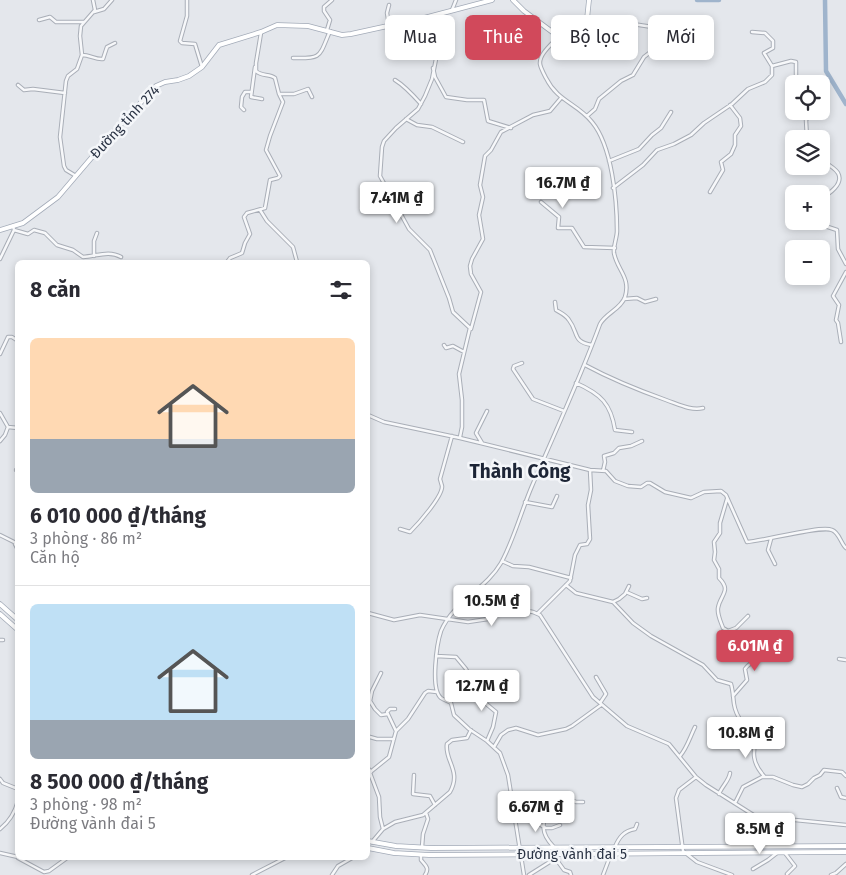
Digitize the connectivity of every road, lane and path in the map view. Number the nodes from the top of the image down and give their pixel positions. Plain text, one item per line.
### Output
1 (93, 0) edge
2 (112, 0) edge
3 (187, 0) edge
4 (332, 0) edge
5 (456, 0) edge
6 (492, 0) edge
7 (513, 0) edge
8 (589, 0) edge
9 (389, 5) dead end
10 (452, 11) junction
11 (94, 12) junction
12 (387, 15) edge
13 (436, 15) edge
14 (587, 15) edge
15 (39, 20) dead end
16 (84, 22) junction
17 (638, 25) edge
18 (385, 27) edge
19 (551, 30) edge
20 (329, 31) junction
21 (261, 32) junction
22 (752, 32) dead end
23 (115, 43) dead end
24 (551, 45) edge
25 (82, 55) junction
26 (293, 58) dead end
27 (436, 60) edge
28 (256, 63) junction
29 (202, 66) junction
30 (772, 66) junction
31 (433, 68) junction
32 (796, 75) edge
33 (396, 80) dead end
34 (18, 85) dead end
35 (251, 92) junction
36 (65, 93) junction
37 (279, 94) junction
38 (312, 97) dead end
39 (561, 98) junction
40 (262, 100) dead end
41 (421, 104) junction
42 (730, 105) junction
43 (244, 110) dead end
44 (670, 112) dead end
45 (588, 116) junction
46 (406, 119) junction
47 (511, 128) junction
48 (463, 142) dead end
49 (608, 161) junction
50 (830, 166) edge
51 (76, 176) junction
52 (613, 188) junction
53 (710, 192) dead end
54 (830, 193) edge
55 (541, 202) dead end
56 (260, 210) junction
57 (14, 228) junction
58 (830, 228) edge
59 (0, 230) edge
60 (97, 233) dead end
61 (614, 248) junction
62 (94, 256) junction
63 (121, 257) dead end
64 (0, 259) edge
65 (228, 260) edge
66 (296, 260) edge
67 (846, 264) edge
68 (846, 272) edge
69 (624, 299) junction
70 (656, 299) dead end
71 (555, 302) dead end
72 (470, 330) junction
73 (15, 339) edge
74 (841, 342) dead end
75 (444, 345) dead end
76 (592, 345) junction
77 (464, 352) junction
78 (0, 354) edge
79 (522, 363) dead end
80 (585, 365) junction
81 (576, 383) junction
82 (703, 408) dead end
83 (487, 411) dead end
84 (564, 411) junction
85 (0, 413) edge
86 (370, 416) edge
87 (8, 427) junction
88 (15, 428) edge
89 (632, 432) dead end
90 (452, 436) junction
91 (460, 438) junction
92 (0, 441) edge
93 (642, 441) dead end
94 (483, 444) junction
95 (544, 459) junction
96 (590, 470) junction
97 (603, 471) junction
98 (557, 496) dead end
99 (727, 498) junction
100 (526, 502) junction
101 (400, 529) dead end
102 (0, 534) edge
103 (772, 539) junction
104 (15, 543) edge
105 (846, 548) edge
106 (502, 561) junction
107 (775, 564) dead end
108 (571, 578) junction
109 (566, 585) junction
110 (629, 586) dead end
111 (626, 592) junction
112 (647, 598) dead end
113 (613, 602) junction
114 (0, 604) edge
115 (538, 613) junction
116 (0, 614) edge
117 (370, 614) edge
118 (748, 616) dead end
119 (15, 617) edge
120 (449, 618) junction
121 (15, 627) edge
122 (436, 656) junction
123 (787, 656) dead end
124 (839, 659) dead end
125 (846, 660) edge
126 (380, 673) dead end
127 (596, 677) dead end
128 (438, 692) junction
129 (733, 696) junction
130 (601, 704) junction
131 (395, 709) dead end
132 (388, 714) junction
133 (695, 727) dead end
134 (471, 730) junction
135 (396, 731) junction
136 (370, 737) dead end
137 (394, 738) junction
138 (487, 741) junction
139 (494, 747) junction
140 (680, 756) junction
141 (370, 772) edge
142 (730, 774) dead end
143 (370, 775) edge
144 (414, 775) dead end
145 (764, 776) junction
146 (846, 776) edge
147 (696, 777) junction
148 (0, 780) edge
149 (15, 788) edge
150 (837, 788) dead end
151 (719, 794) junction
152 (846, 798) edge
153 (583, 802) dead end
154 (735, 803) junction
155 (435, 805) junction
156 (15, 810) edge
157 (514, 810) junction
158 (426, 813) junction
159 (754, 816) junction
160 (560, 824) dead end
161 (637, 824) dead end
162 (846, 825) edge
163 (544, 827) junction
164 (0, 829) edge
165 (383, 829) junction
166 (370, 841) edge
167 (779, 846) junction
168 (846, 846) edge
169 (615, 847) junction
170 (682, 847) junction
171 (370, 848) edge
172 (422, 848) junction
173 (520, 848) junction
174 (554, 848) junction
175 (846, 852) edge
176 (0, 853) edge
177 (777, 853) junction
178 (785, 853) junction
179 (611, 854) junction
180 (684, 854) junction
181 (421, 855) junction
182 (521, 855) junction
183 (15, 856) edge
184 (556, 856) junction
185 (23, 860) edge
186 (64, 860) edge
187 (281, 860) edge
188 (348, 860) edge
189 (846, 864) edge
190 (753, 869) dead end
191 (787, 874) edge
192 (252, 875) edge
193 (332, 875) edge
194 (425, 875) edge
195 (524, 875) edge
196 (529, 875) edge
197 (572, 875) edge
198 (603, 875) edge
199 (732, 875) edge
200 (831, 875) edge

1 - 11 street
2 - 11 street
3 - 29 street
4 - 20 street
5 - 10 street
6 - 10 main road, Đường tỉnh 274
7 - 19 main road
8 - 14 main road
9 - 12 street
10 - 13 main road, Đường tỉnh 274
11 - 16 street
15 - 16 street
16 - 25 street
17 - 45 street
18 - 20 main road, Đường tỉnh 274
20 - 21 main road, Đường tỉnh 274
20 - 26 street
21 - 28 street
21 - 29 main road, Đường tỉnh 274
22 - 30 street
23 - 25 street
24 - 39 street
25 - 36 street
27 - 31 street
28 - 35 street
28 - 37 street
29 - 51 main road, Đường tỉnh 274
30 - 32 street
30 - 42 street
31 - 41 street
31 - 47 street
33 - 41 street
34 - 36 street
35 - 40 street
35 - 43 street
36 - 51 street
37 - 38 street
37 - 56 street
39 - 45 street
39 - 47 street
41 - 46 street
42 - 52 street
42 - 53 street
44 - 49 street
45 - 49 street
46 - 48 street
46 - 72 street
47 - 72 street
49 - 52 street
50 - 54 street
51 - 57 main road, Đường tỉnh 274
52 - 61 street
55 - 61 street
56 - 65 street
56 - 66 street
57 - 59 main road, Đường tỉnh 274
57 - 62 street
57 - 64 street
58 - 67 street
60 - 62 street
61 - 69 street
62 - 63 street
68 - 74 street
69 - 70 street
69 - 76 street
71 - 76 street
72 - 77 street
73 - 78 street
75 - 77 street
76 - 80 street
77 - 91 street
79 - 84 street
80 - 81 street
80 - 82 street
81 - 84 street
81 - 89 street
83 - 94 street
84 - 95 street
85 - 87 street
86 - 90 street
87 - 88 street
87 - 92 street
90 - 91 street
90 - 101 street
91 - 94 street
93 - 97 street
94 - 95 street
95 - 96 street
95 - 100 street
96 - 97 street
96 - 108 street
97 - 99 street
98 - 100 street
99 - 103 street
99 - 118 street
100 - 106 street
102 - 104 street
103 - 105 street
103 - 107 street
106 - 108 street
106 - 120 street
108 - 109 street
109 - 113 street
109 - 115 street
110 - 111 street
111 - 112 street
111 - 113 street
113 - 129 street
114 - 119 main road
115 - 120 street
115 - 130 street
116 - 121 main road
117 - 120 street
120 - 122 street
122 - 128 street
122 - 138 street
123 - 129 street
124 - 125 street
126 - 132 street
127 - 130 street
128 - 134 street
128 - 135 street
129 - 145 street
130 - 139 street
130 - 140 street
131 - 132 street
132 - 135 street
133 - 140 street
134 - 138 street
134 - 155 street
135 - 137 street
136 - 137 street
137 - 141 street
138 - 139 street
139 - 157 street
140 - 147 street
142 - 151 street
143 - 165 street
144 - 155 street
145 - 146 street
145 - 154 street
147 - 151 street
147 - 170 street
148 - 149 street
150 - 152 street
151 - 154 street
153 - 163 street
154 - 159 street
155 - 158 street
156 - 164 street
157 - 163 street
157 - 173 street
158 - 165 street
158 - 172 street
159 - 162 street
159 - 167 street
160 - 163 street
161 - 169 street
163 - 174 street
165 - 166 street
166 - 172 main road, Đường vành đai 5
167 - 168 main road, Đường vành đai 5
167 - 170 main road, Đường vành đai 5
169 - 170 main road, Đường vành đai 5
169 - 174 main road, Đường vành đai 5
170 - 180 street
171 - 181 main road, Đường vành đai 5
172 - 173 main road, Đường vành đai 5
173 - 174 main road, Đường vành đai 5
173 - 182 street
175 - 178 main road
176 - 183 street
177 - 178 main road, Đường vành đai 5
177 - 180 main road, Đường vành đai 5
177 - 190 street
178 - 191 street
179 - 180 main road, Đường vành đai 5
179 - 184 main road, Đường vành đai 5
179 - 198 street
180 - 199 street
181 - 182 main road, Đường vành đai 5
181 - 194 street
182 - 184 main road, Đường vành đai 5
182 - 195 street
184 - 196 street
184 - 197 street
185 - 186 street
187 - 192 street
188 - 193 street
189 - 200 street

